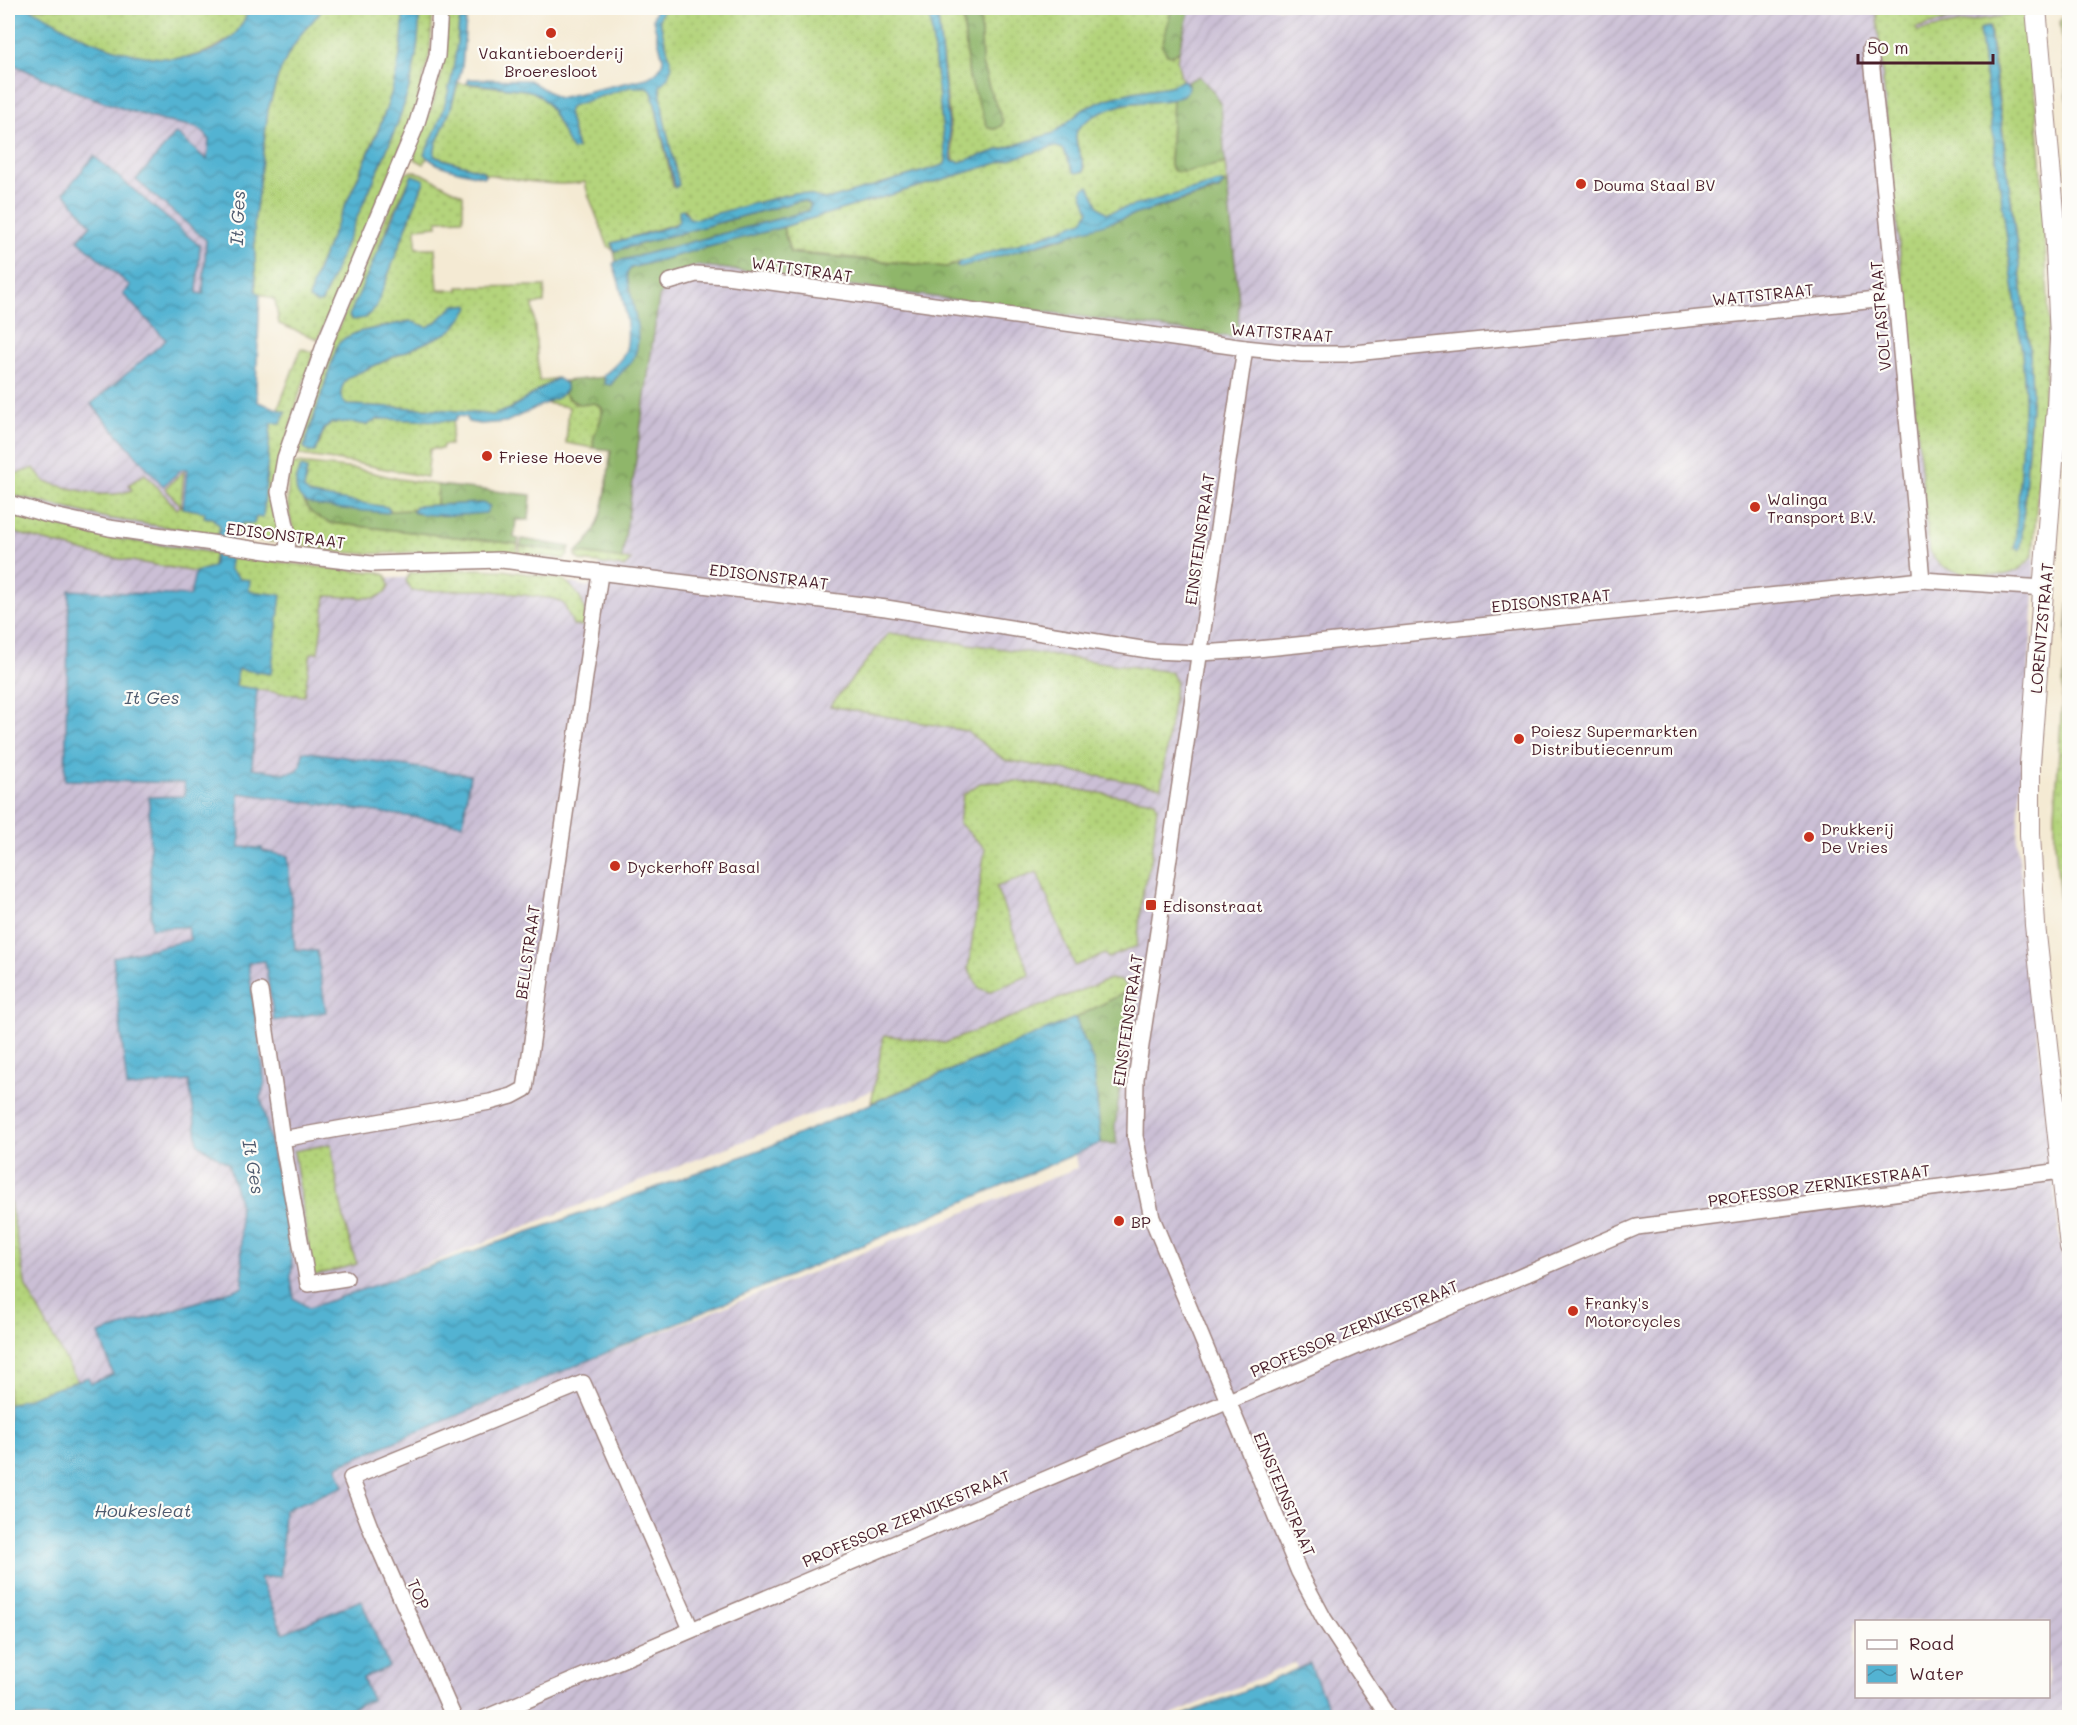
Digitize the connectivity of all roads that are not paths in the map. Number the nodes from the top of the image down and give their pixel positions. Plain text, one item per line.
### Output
1 (440, 8) edge
2 (2036, 8) edge
3 (1870, 50) dead end
4 (669, 282) dead end
5 (1896, 298) junction
6 (1245, 348) junction
7 (8, 503) edge
8 (287, 554) junction
9 (600, 574) junction
10 (1922, 580) junction
11 (2044, 588) junction
12 (1200, 653) junction
13 (260, 991) dead end
14 (282, 1139) junction
15 (2061, 1171) junction
16 (2070, 1247) edge
17 (346, 1278) dead end
18 (1227, 1401) junction
19 (691, 1629) junction
20 (454, 1718) edge
21 (485, 1718) edge
22 (1389, 1718) edge

1 - 8 street
2 - 11 street, LORENTZSTRAAT
3 - 5 street, VOLTASTRAAT
4 - 6 street, WATTSTRAAT
5 - 6 street, WATTSTRAAT
5 - 10 street, VOLTASTRAAT
6 - 12 street, EINSTEINSTRAAT
7 - 8 street, EDISONSTRAAT
8 - 9 street, EDISONSTRAAT
9 - 12 street, EDISONSTRAAT
9 - 14 street, BELLSTRAAT
10 - 11 street, EDISONSTRAAT
10 - 12 street, EDISONSTRAAT
11 - 15 street, LORENTZSTRAAT
12 - 18 street, EINSTEINSTRAAT
13 - 14 street
14 - 17 street
15 - 16 street, LORENTZSTRAAT
15 - 18 street, PROFESSOR ZERNIKESTRAAT
18 - 19 street, PROFESSOR ZERNIKESTRAAT
18 - 22 street, EINSTEINSTRAAT
19 - 20 street, TOP
19 - 21 street, PROFESSOR ZERNIKESTRAAT

